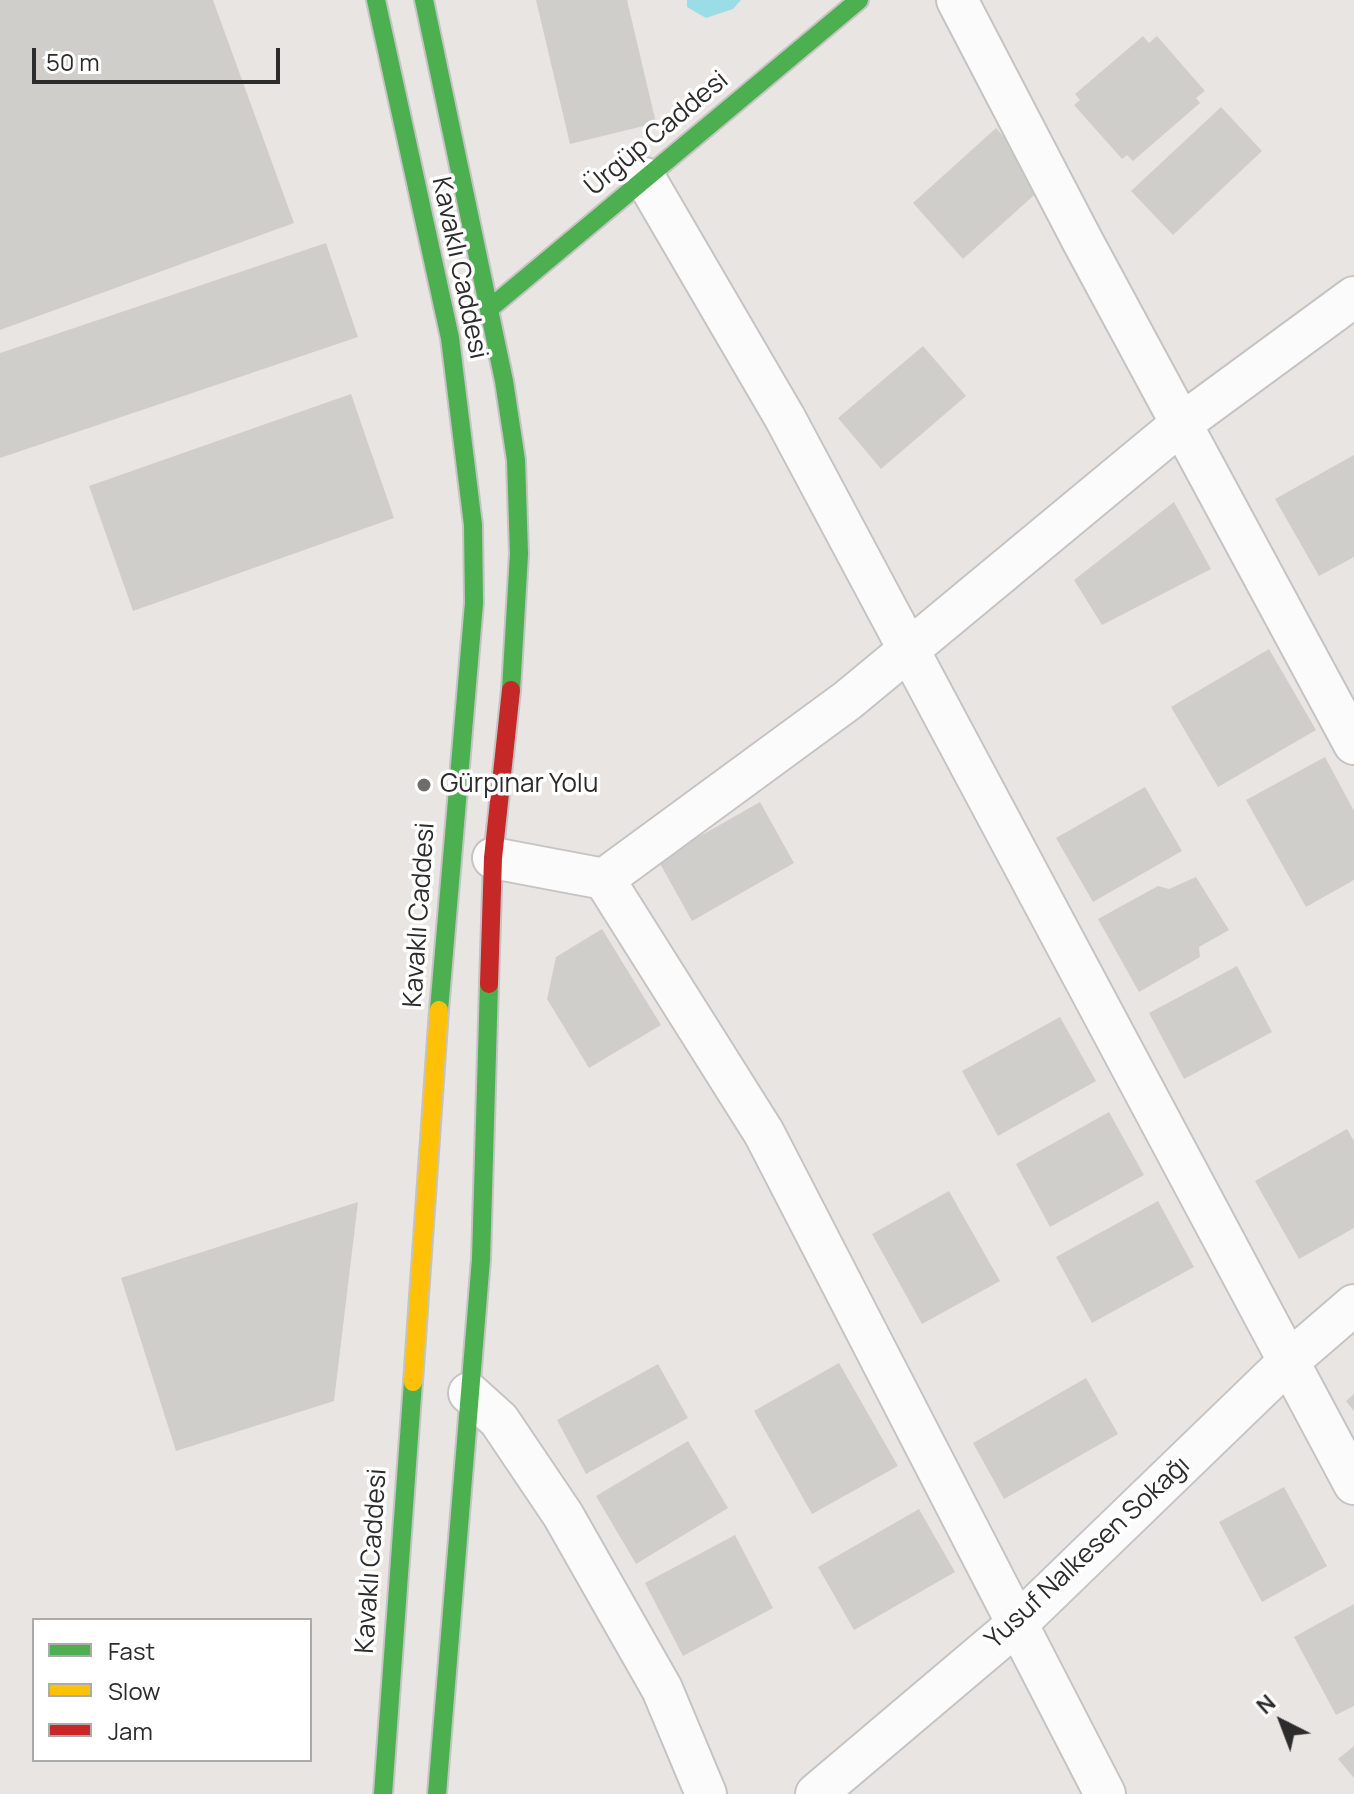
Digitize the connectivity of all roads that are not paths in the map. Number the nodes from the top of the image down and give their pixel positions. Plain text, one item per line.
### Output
1 (376, 0) edge
2 (424, 0) edge
3 (859, 0) edge
4 (957, 0) edge
5 (645, 178) junction
6 (1354, 297) edge
7 (489, 309) junction
8 (1181, 424) junction
9 (908, 650) junction
10 (1354, 744) edge
11 (493, 858) junction
12 (604, 879) junction
13 (1354, 1305) edge
14 (1289, 1361) junction
15 (469, 1393) junction
16 (1354, 1484) edge
17 (1017, 1624) junction
18 (383, 1794) edge
19 (437, 1794) edge
20 (706, 1794) edge
21 (816, 1794) edge
22 (1105, 1794) edge

1 - 18 main road, Kavaklı Caddesi
2 - 7 main road, Kavaklı Caddesi
3 - 5 main road, Ürgüp Caddesi
4 - 8 street
5 - 7 main road, Ürgüp Caddesi
5 - 9 street
6 - 8 street
7 - 11 main road, Kavaklı Caddesi
8 - 9 street
8 - 10 street
9 - 12 street
9 - 14 street
11 - 12 street
11 - 15 main road, Kavaklı Caddesi
12 - 17 street
13 - 14 street, Yusuf Nalkesen Sokağı
14 - 16 street
14 - 17 street, Yusuf Nalkesen Sokağı
15 - 19 main road, Kavaklı Caddesi
15 - 20 street
17 - 21 street, Yusuf Nalkesen Sokağı
17 - 22 street

